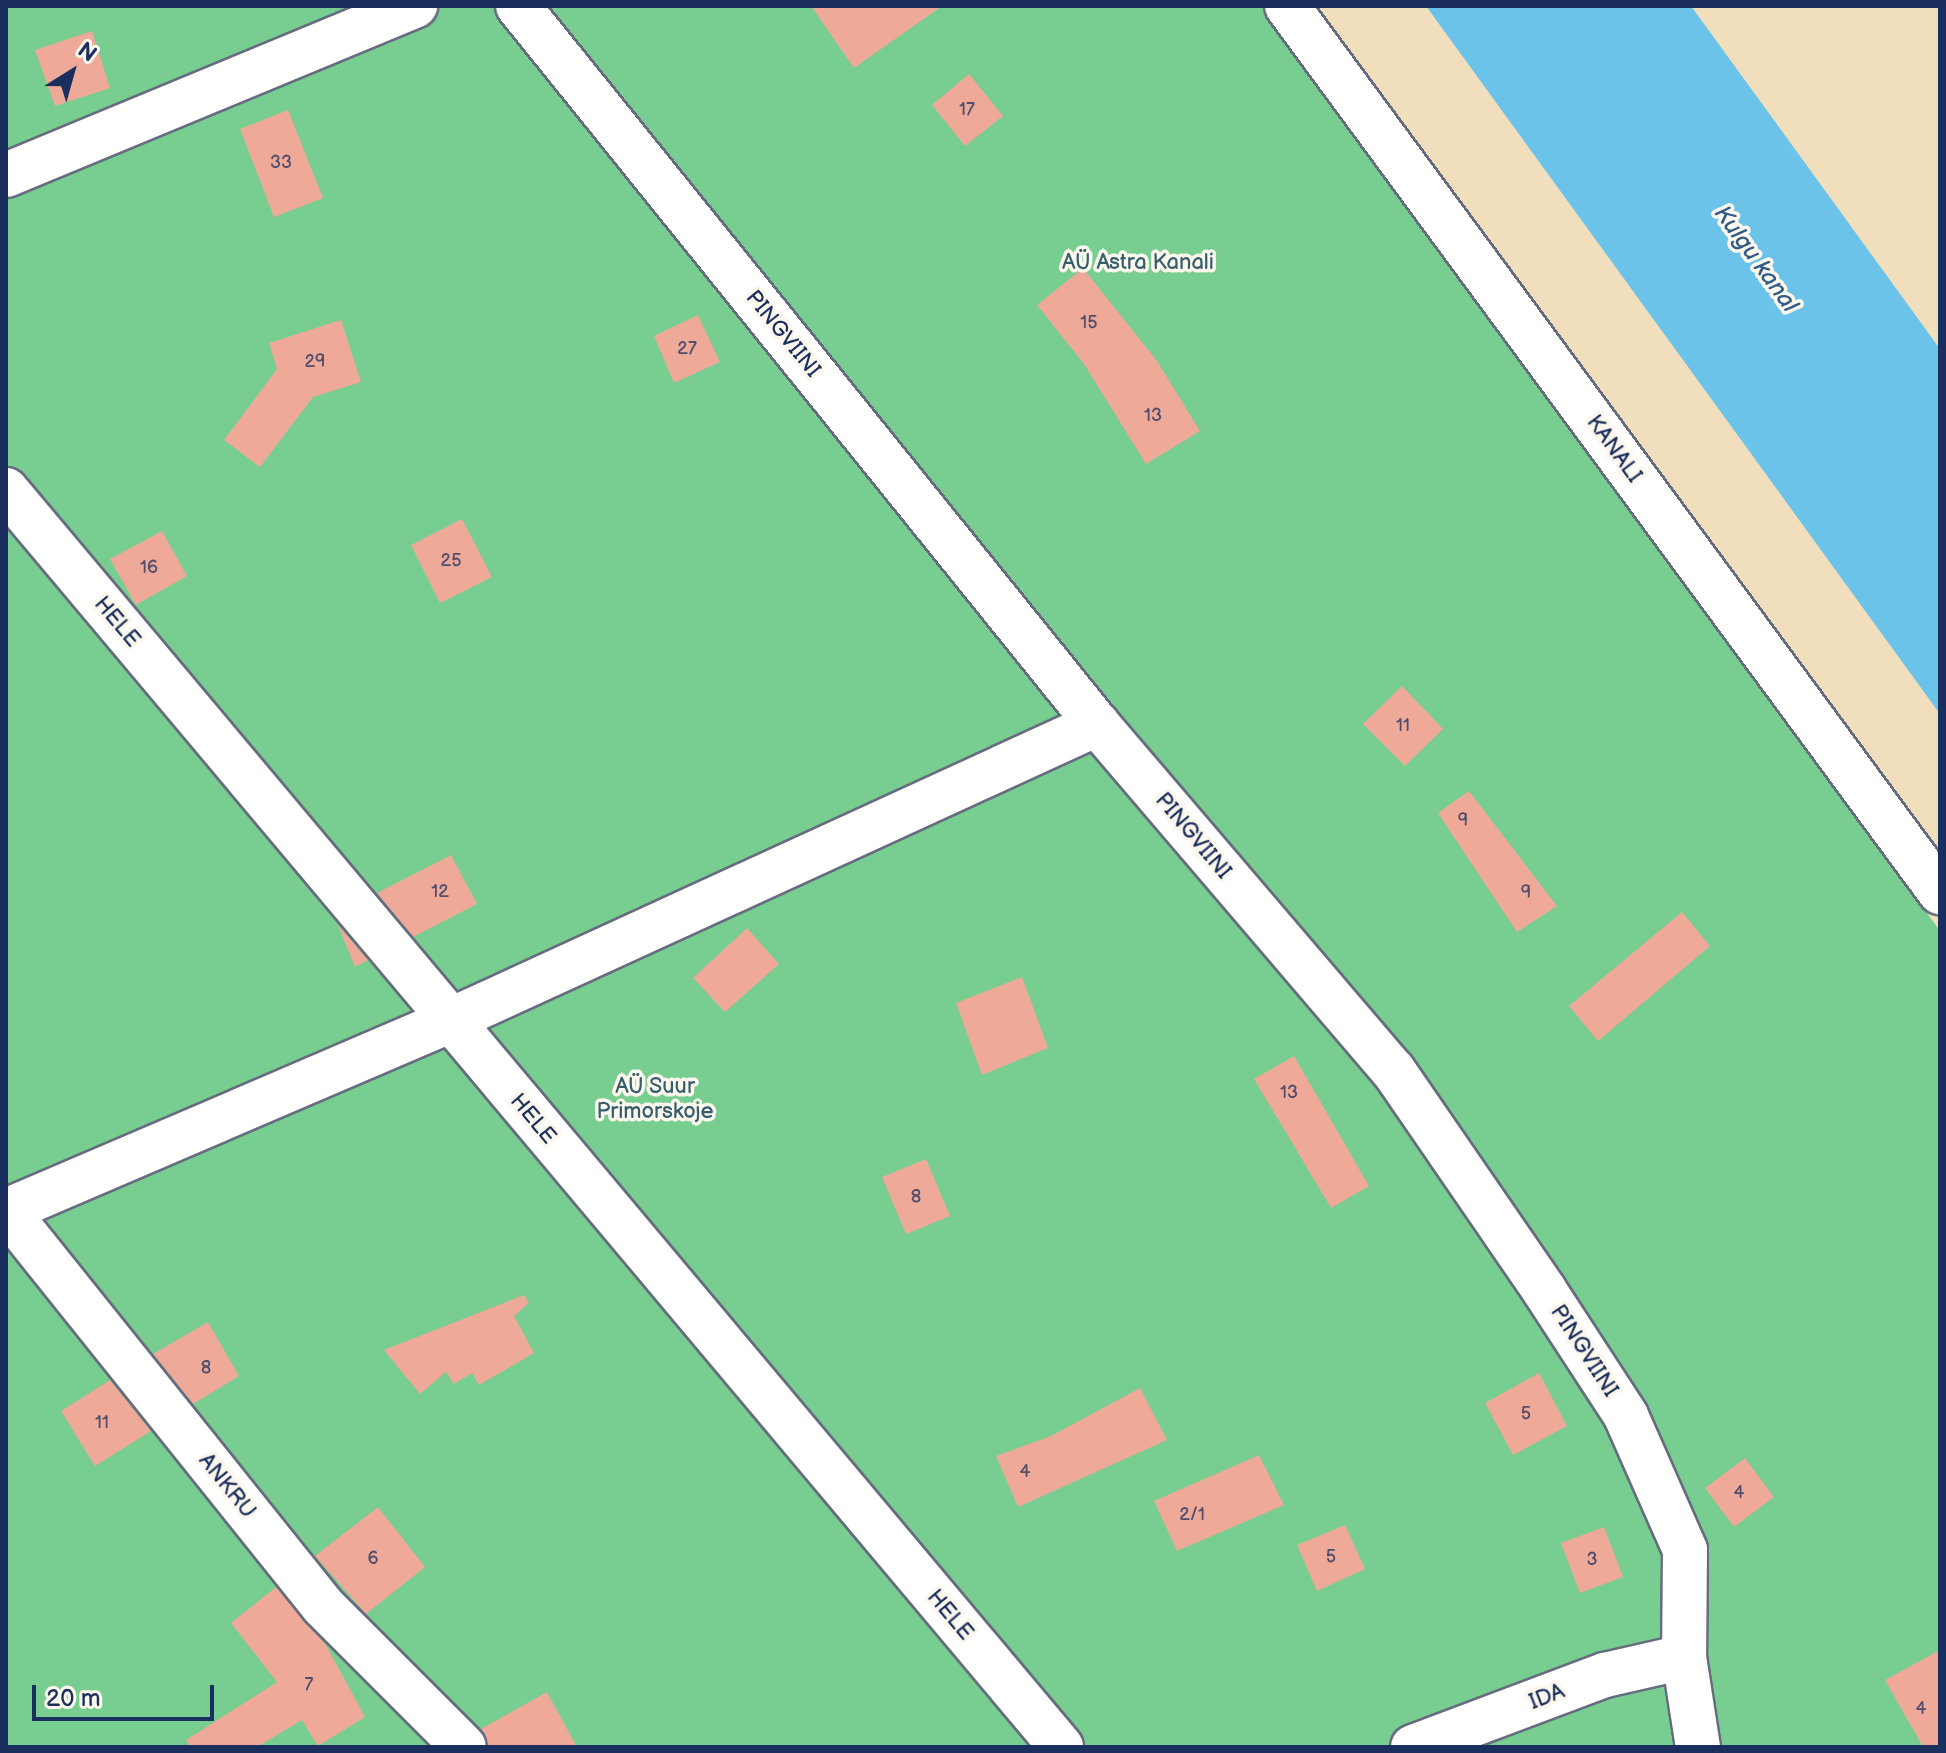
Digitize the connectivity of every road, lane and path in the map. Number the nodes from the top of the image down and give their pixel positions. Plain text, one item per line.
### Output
1 (415, 6) edge
2 (518, 6) edge
3 (1287, 6) edge
4 (6, 175) edge
5 (6, 490) edge
6 (1097, 724) junction
7 (1940, 892) edge
8 (451, 1020) junction
9 (6, 1211) edge
10 (1684, 1657) junction
11 (464, 1747) edge
12 (1061, 1747) edge
13 (1413, 1747) edge
14 (1698, 1747) edge

1 - 4 street
2 - 6 street, PINGVIINI
3 - 7 street, KANALI
5 - 8 street, HELE
6 - 8 street
6 - 10 street, PINGVIINI
8 - 9 street
8 - 12 street, HELE
9 - 11 street, ANKRU
10 - 13 street, IDA
10 - 14 street, PINGVIINI

